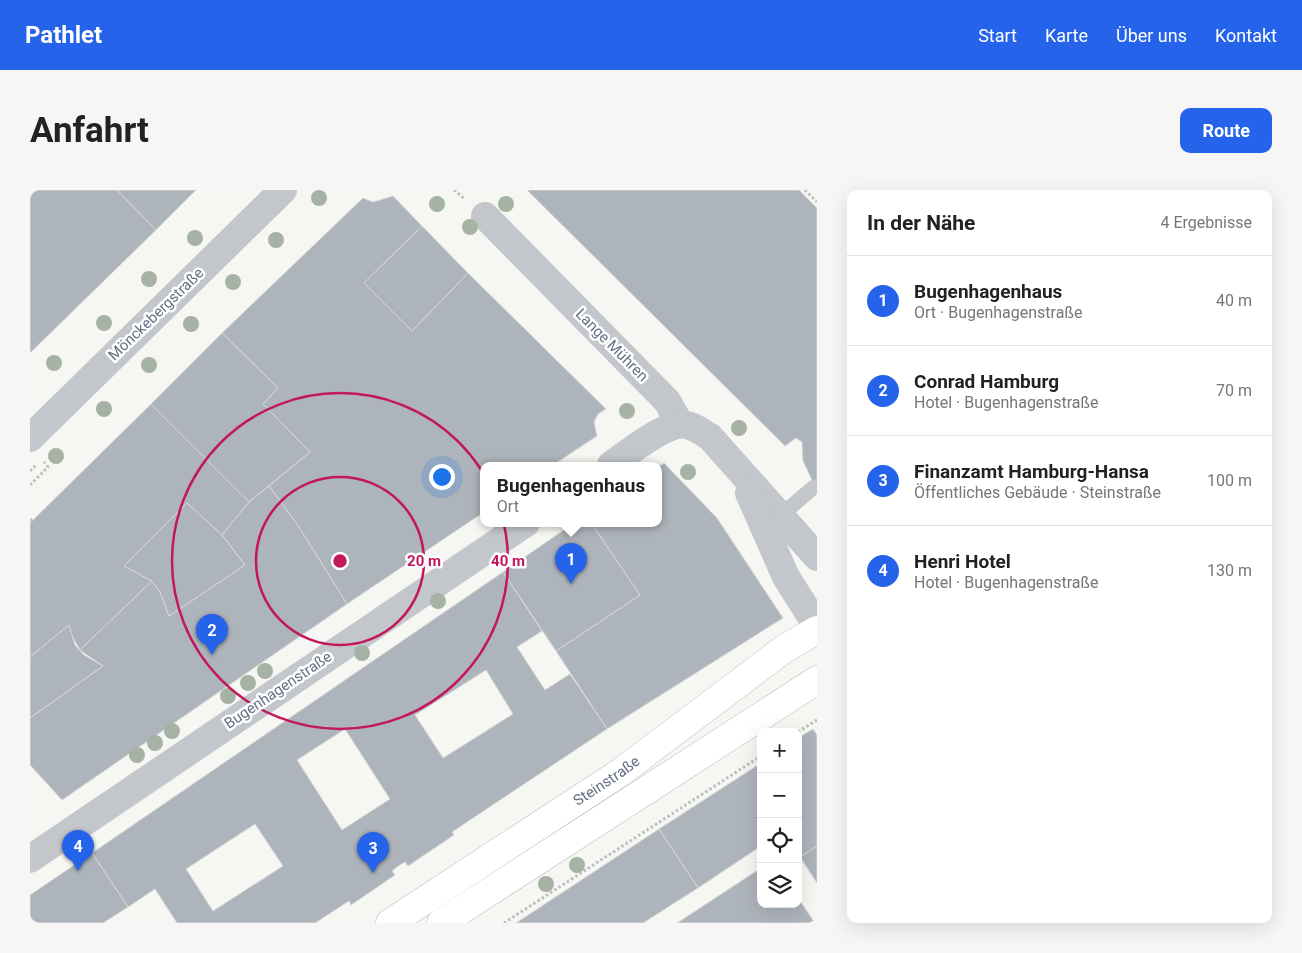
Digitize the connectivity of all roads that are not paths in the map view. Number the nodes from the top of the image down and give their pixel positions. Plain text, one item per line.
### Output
1 (283, 190) edge
2 (485, 216) dead end
3 (680, 424) junction
4 (36, 449) edge
5 (616, 462) edge
6 (739, 469) junction
7 (814, 487) dead end
8 (780, 516) junction
9 (520, 527) edge
10 (817, 557) edge
11 (817, 626) edge
12 (817, 630) edge
13 (817, 680) edge
14 (30, 858) edge
15 (390, 923) edge
16 (442, 923) edge

1 - 4 street, Mönckebergstraße
2 - 3 street, Lange Mühren
3 - 5 street
3 - 6 street
6 - 8 street
6 - 11 street
7 - 8 lane
8 - 10 street
9 - 14 street, Bugenhagenstraße
12 - 15 main road, Steinstraße
13 - 16 main road, Steinstraße

